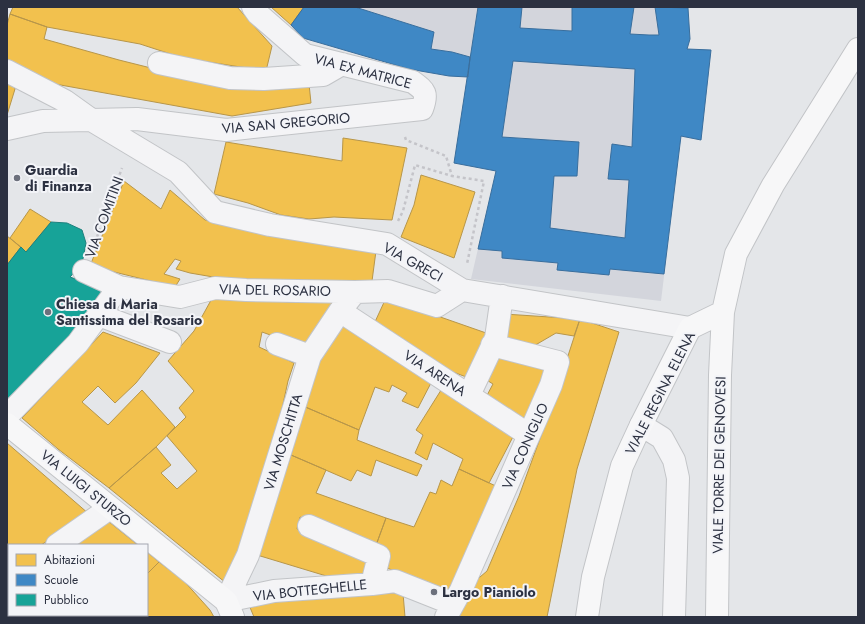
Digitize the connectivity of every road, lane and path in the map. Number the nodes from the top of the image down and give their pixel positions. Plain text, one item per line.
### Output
1 (253, 7) edge
2 (858, 49) edge
3 (160, 63) dead end
4 (342, 64) junction
5 (7, 71) edge
6 (422, 109) joint
7 (397, 112) junction
8 (93, 120) junction
9 (7, 129) edge
10 (129, 170) dead end
11 (452, 176) junction
12 (387, 244) junction
13 (84, 271) joint
14 (119, 286) junction
15 (462, 290) junction
16 (355, 292) junction
17 (502, 296) junction
18 (340, 311) junction
19 (723, 312) junction
20 (99, 315) junction
21 (690, 328) junction
22 (170, 342) dead end
23 (277, 344) dead end
24 (492, 345) junction
25 (310, 356) junction
26 (469, 395) junction
27 (7, 416) edge
28 (7, 424) edge
29 (641, 425) junction
30 (529, 435) junction
31 (110, 508) junction
32 (309, 526) dead end
33 (58, 544) edge
34 (372, 584) junction
35 (453, 604) edge
36 (230, 609) edge
37 (587, 617) edge
38 (674, 617) edge
39 (717, 617) edge

1 - 4 street, VIA EX MATRICE
2 - 19 street
3 - 4 street
4 - 6 street, VIA EX MATRICE
5 - 8 street, VIA GRECI
6 - 7 street, VIA SAN GREGORIO
7 - 8 street, VIA SAN GREGORIO
7 - 11 path
8 - 9 street, VIA SAN GREGORIO
8 - 12 street, VIA GRECI
10 - 13 path, VIA COMITINI
11 - 12 path
11 - 15 path
12 - 15 street, VIA GRECI
13 - 14 street, VIA DEL ROSARIO
14 - 16 street, VIA DEL ROSARIO
14 - 20 street
15 - 16 street, VIA DEL ROSARIO
15 - 17 street, VIA GRECI
16 - 18 street, VIA MOSCHITTA
17 - 21 street, VIA GRECI
17 - 24 street
18 - 25 street, VIA MOSCHITTA
18 - 26 street, VIA ARENA
19 - 21 street, VIALE REGINA ELENA
19 - 39 street, VIALE TORRE DEI GENOVESI
20 - 22 street
20 - 27 street
21 - 29 street, VIALE REGINA ELENA
23 - 25 street
24 - 26 street
24 - 30 street, VIA CONIGLIO
25 - 36 street, VIA MOSCHITTA
26 - 30 street, VIA ARENA
28 - 31 street, VIA LUIGI STURZO
29 - 37 street, VIALE REGINA ELENA
29 - 38 street
30 - 35 street, VIA CONIGLIO
31 - 33 street
31 - 36 street, VIA LUIGI STURZO
32 - 34 street
34 - 35 street, VIA BOTTEGHELLE
34 - 36 street, VIA BOTTEGHELLE

